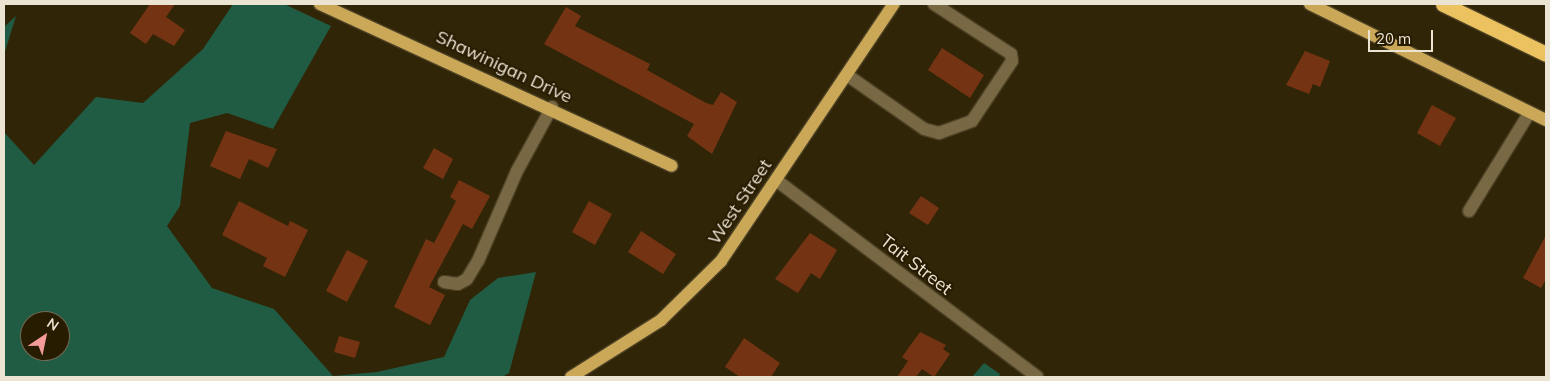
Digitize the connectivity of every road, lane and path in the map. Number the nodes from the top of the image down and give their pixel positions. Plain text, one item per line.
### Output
1 (320, 4) edge
2 (894, 4) edge
3 (934, 4) edge
4 (1310, 4) edge
5 (1443, 4) edge
6 (1546, 54) edge
7 (846, 74) junction
8 (552, 108) junction
9 (1530, 112) junction
10 (1546, 120) edge
11 (672, 166) dead end
12 (776, 180) junction
13 (1469, 210) dead end
14 (444, 282) dead end
15 (571, 377) edge
16 (1036, 377) edge

1 - 8 main road, Shawinigan Drive
2 - 7 main road, West Street
3 - 7 street
4 - 9 main road
5 - 6 highway
7 - 12 main road, West Street
8 - 11 main road, Shawinigan Drive
8 - 14 street
9 - 10 main road
9 - 13 street
12 - 15 main road, West Street
12 - 16 street, Tait Street

